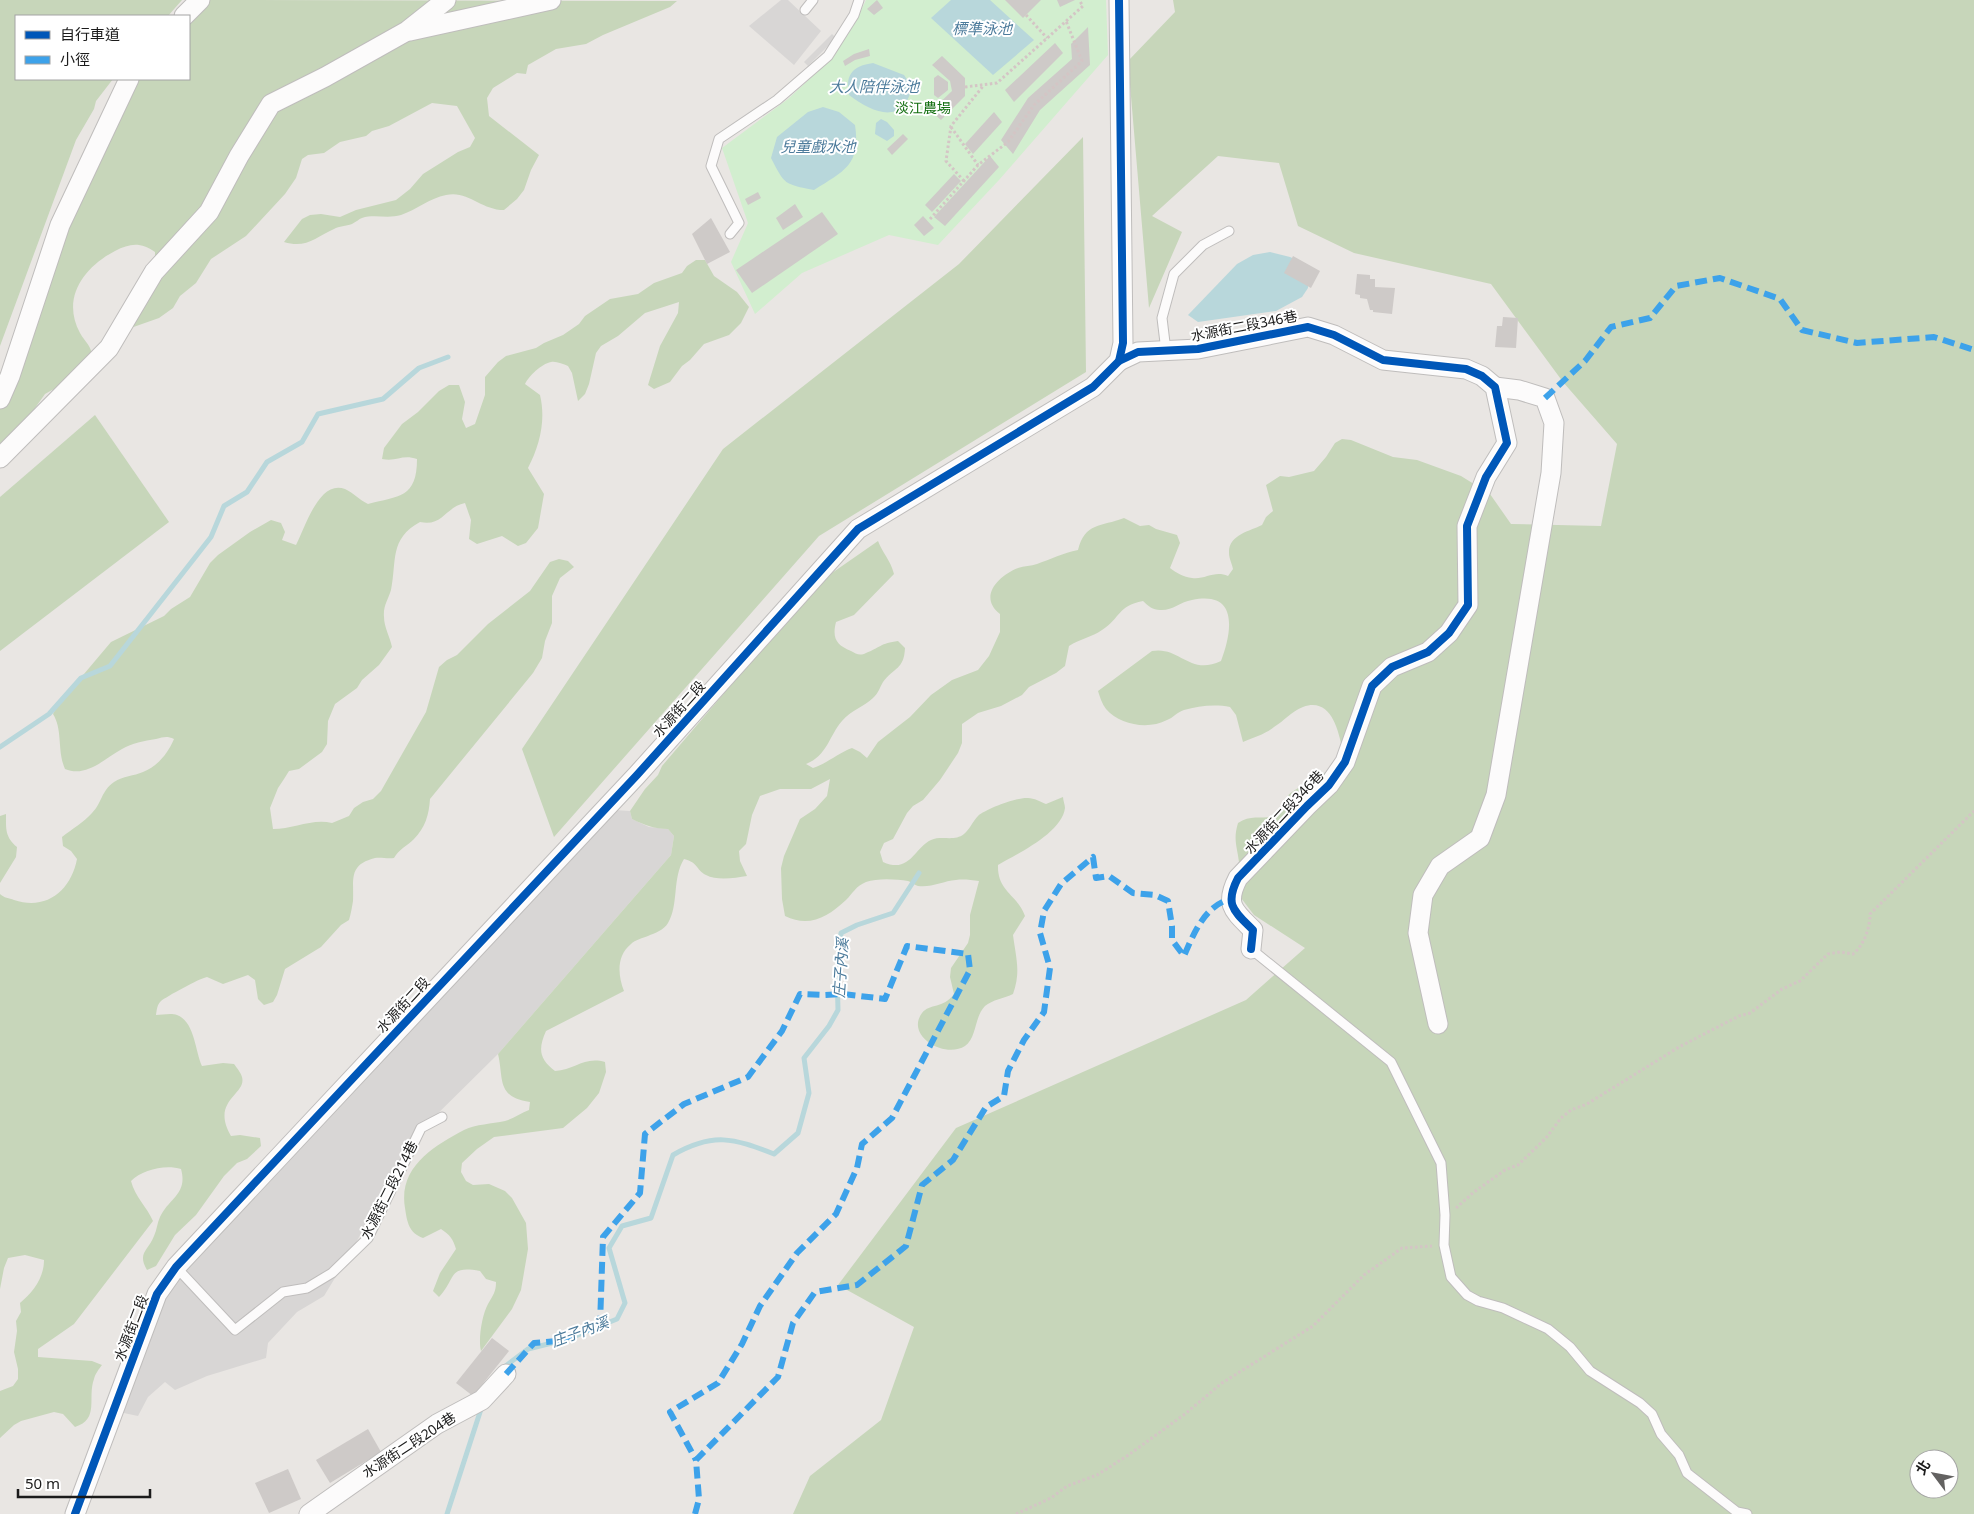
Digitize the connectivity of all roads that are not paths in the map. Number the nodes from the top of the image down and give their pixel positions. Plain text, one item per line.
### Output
1 (200, 0) edge
2 (446, 0) edge
3 (551, 0) edge
4 (814, 0) edge
5 (859, 0) edge
6 (1119, 0) edge
7 (805, 10) dead end
8 (185, 15) edge
9 (407, 31) junction
10 (129, 80) edge
11 (1229, 230) dead end
12 (730, 234) dead end
13 (1166, 351) junction
14 (1119, 361) junction
15 (1495, 386) junction
16 (0, 399) edge
17 (0, 458) edge
18 (1252, 949) joint
19 (1438, 1024) dead end
20 (442, 1117) dead end
21 (176, 1267) junction
22 (506, 1374) dead end
23 (74, 1514) edge
24 (309, 1514) edge
25 (1748, 1514) edge

1 - 8 street
2 - 9 street
3 - 9 street
4 - 7 lane
5 - 12 lane
6 - 14 street
9 - 17 street
10 - 16 street
11 - 13 lane
13 - 14 street, 水源街二段346巷
13 - 15 street, 水源街二段346巷
14 - 21 street, 水源街二段
15 - 18 street, 水源街二段346巷
15 - 19 street
18 - 25 lane
20 - 21 lane, 水源街二段214巷
21 - 23 street, 水源街二段
22 - 24 street, 水源街二段204巷

